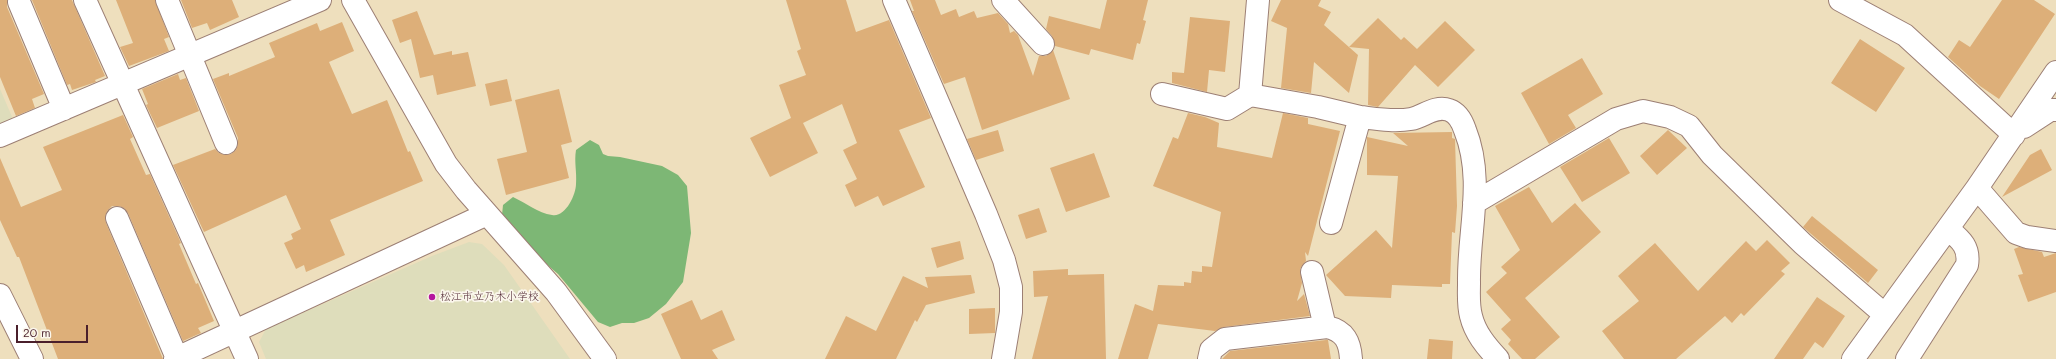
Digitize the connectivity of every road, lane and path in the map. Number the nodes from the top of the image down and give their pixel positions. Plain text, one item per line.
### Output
1 (85, 0) edge
2 (167, 0) edge
3 (320, 0) edge
4 (354, 0) edge
5 (894, 0) edge
6 (1003, 0) edge
7 (1258, 0) edge
8 (1840, 0) edge
9 (19, 2) dead end
10 (1044, 44) dead end
11 (190, 56) junction
12 (2056, 72) edge
13 (123, 85) junction
14 (1162, 94) dead end
15 (1250, 95) junction
16 (64, 109) junction
17 (2056, 110) edge
18 (1360, 117) junction
19 (2014, 135) junction
20 (0, 136) edge
21 (226, 143) dead end
22 (1977, 188) junction
23 (1474, 203) junction
24 (487, 214) junction
25 (117, 218) dead end
26 (1331, 223) dead end
27 (1948, 228) junction
28 (2056, 241) edge
29 (1312, 272) dead end
30 (0, 295) edge
31 (1884, 314) junction
32 (1325, 327) junction
33 (235, 332) junction
34 (176, 358) edge
35 (32, 359) edge
36 (247, 359) edge
37 (605, 359) edge
38 (1003, 359) edge
39 (1209, 359) edge
40 (1352, 359) edge
41 (1498, 359) edge
42 (1853, 359) edge
43 (1908, 359) edge

1 - 13 street
2 - 11 street
3 - 11 street
4 - 24 street
5 - 38 street
6 - 10 street
7 - 15 street
8 - 19 street
9 - 16 street
11 - 13 street
11 - 21 street
12 - 19 street
13 - 16 street
13 - 33 street
14 - 15 street
15 - 18 street
16 - 20 street
17 - 19 street
18 - 23 street
18 - 26 street
19 - 22 street
22 - 27 street
22 - 28 street
23 - 31 street
23 - 41 street
24 - 33 street
24 - 37 street
25 - 34 street
27 - 31 street
27 - 43 street
29 - 32 street
30 - 35 street
31 - 42 street
32 - 39 street
32 - 40 street
33 - 34 street
33 - 36 street

